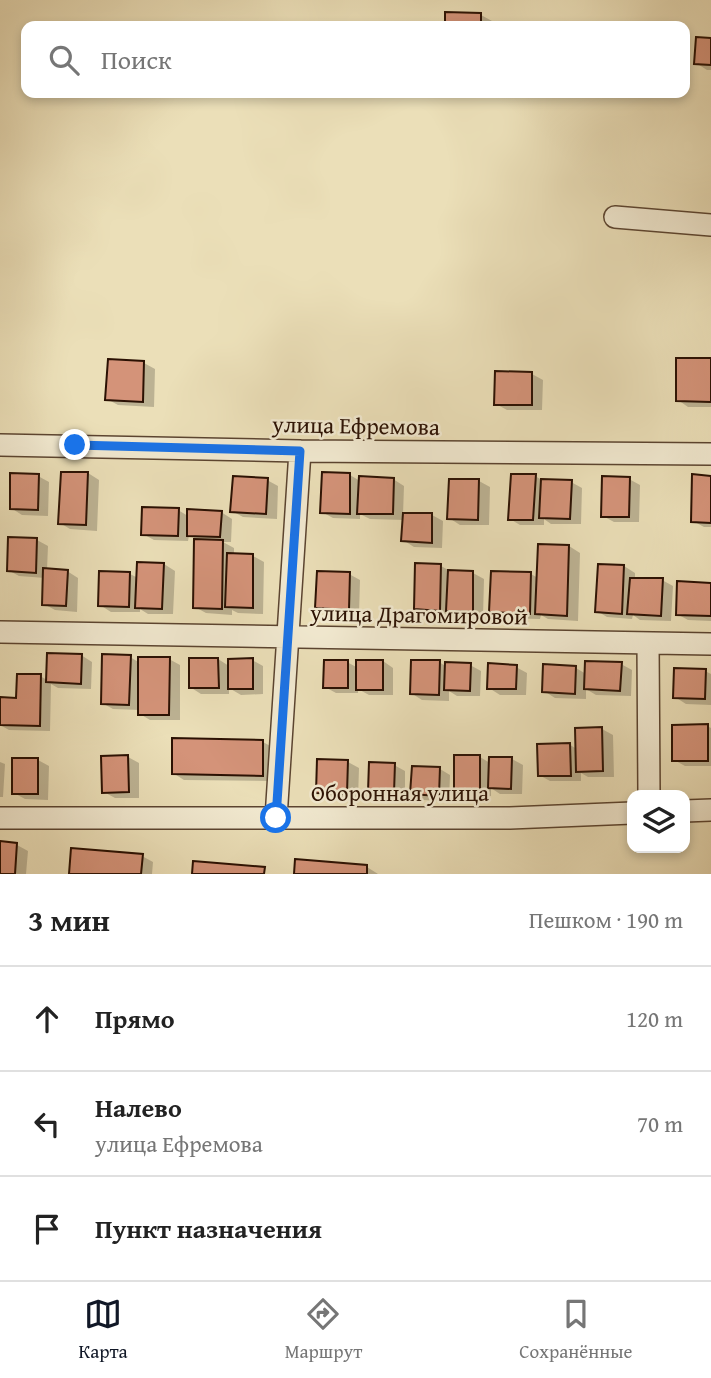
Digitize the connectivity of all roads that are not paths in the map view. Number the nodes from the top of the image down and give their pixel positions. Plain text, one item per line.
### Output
1 (615, 217) dead end
2 (711, 225) edge
3 (0, 445) edge
4 (300, 451) junction
5 (711, 454) edge
6 (0, 632) edge
7 (289, 638) junction
8 (648, 643) junction
9 (711, 644) edge
10 (649, 790) edge
11 (711, 810) edge
12 (690, 811) edge
13 (627, 813) edge
14 (0, 818) edge
15 (276, 818) junction

1 - 2 street
3 - 4 street, улица Ефремова
4 - 5 street, улица Ефремова
4 - 7 street
6 - 7 street, улица Драгомировой
7 - 8 street, улица Драгомировой
7 - 15 street
8 - 9 street, улица Драгомировой
8 - 10 street
11 - 12 street
13 - 15 street, Оборонная улица
14 - 15 street, Оборонная улица

